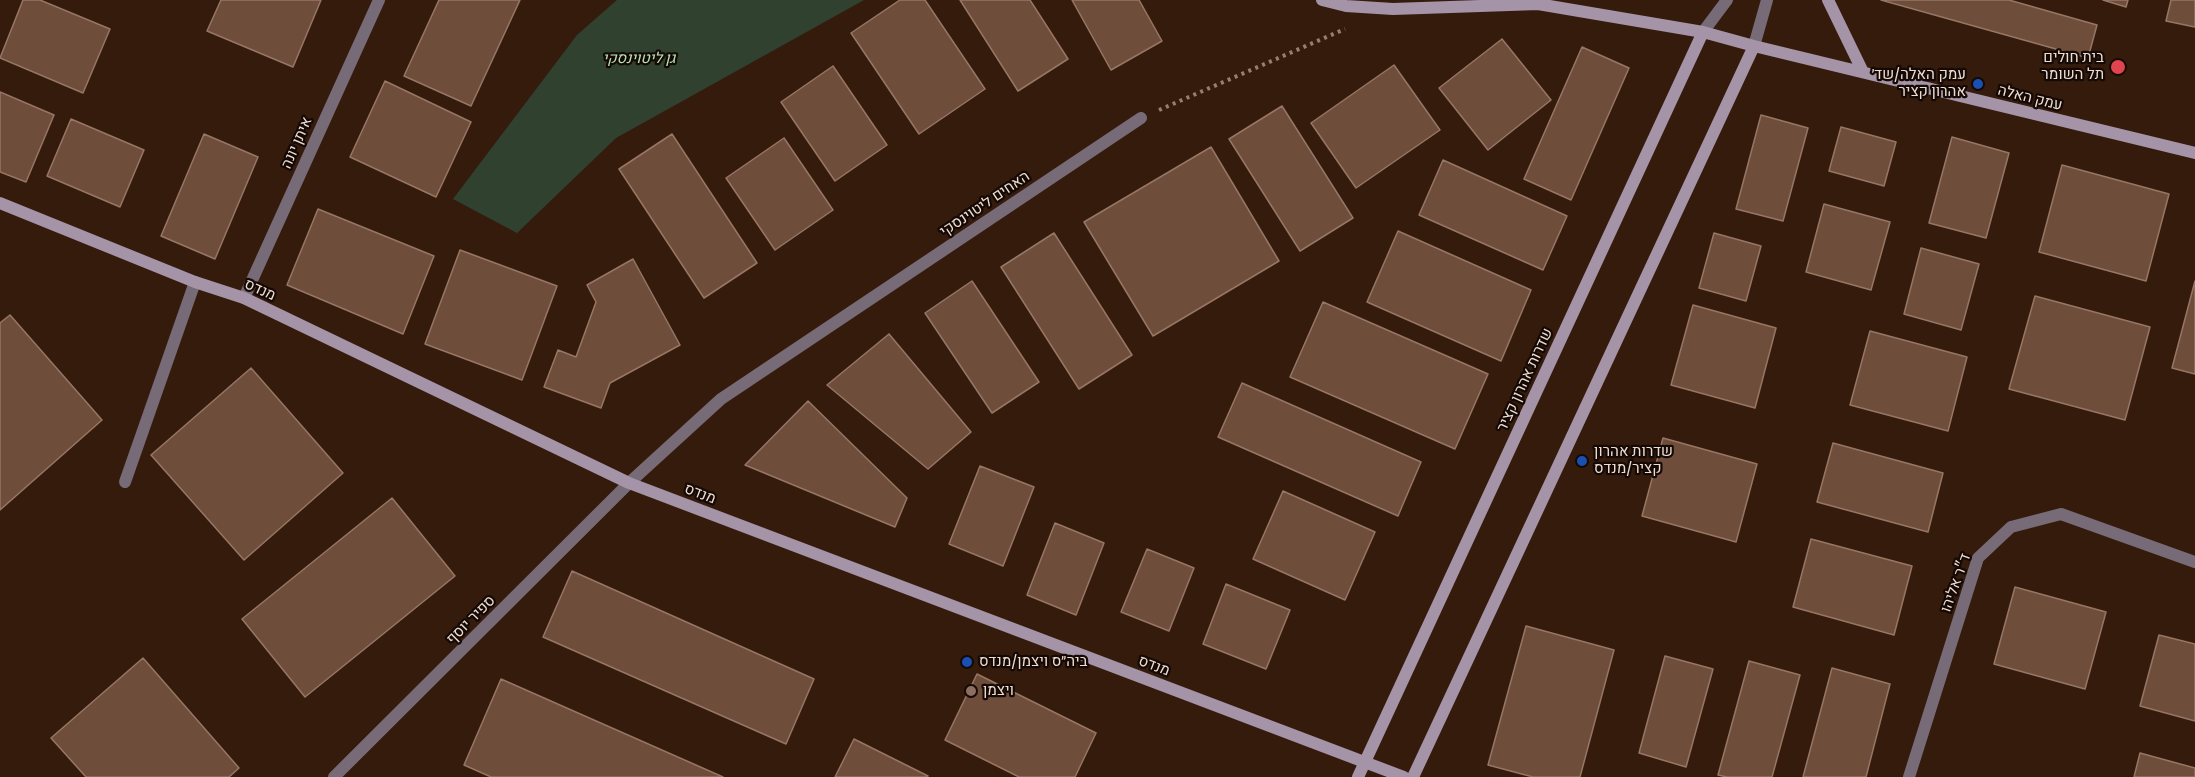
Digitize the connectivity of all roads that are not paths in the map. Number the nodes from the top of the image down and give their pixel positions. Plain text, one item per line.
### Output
1 (379, 0) edge
2 (1322, 0) edge
3 (1727, 0) edge
4 (1767, 0) edge
5 (1828, 0) edge
6 (1703, 32) junction
7 (1754, 46) junction
8 (1863, 72) junction
9 (1141, 118) road end
10 (2195, 153) edge
11 (0, 203) edge
12 (195, 282) junction
13 (244, 298) junction
14 (125, 482) dead end
15 (630, 483) junction
16 (2195, 562) edge
17 (1365, 762) junction
18 (334, 777) edge
19 (1358, 777) edge
20 (1404, 777) edge
21 (1413, 777) edge
22 (1909, 777) edge

1 - 13 street, איתן יונה
2 - 6 street, עמק האלה
3 - 6 street, שדרות אהרון קציר
4 - 7 street
5 - 8 street
6 - 7 street, עמק האלה
6 - 17 street, שדרות אהרון קציר
7 - 8 street, עמק האלה
7 - 21 street
8 - 10 street, עמק האלה
9 - 15 street, האחים ליטוינסקי
11 - 12 street, מנדס
12 - 13 street, מנדס
12 - 14 street
13 - 15 street, מנדס
15 - 17 street, מנדס
15 - 18 street, ספיר יוסף
16 - 22 street, ד"ר אליהו
17 - 19 street, שדרות אהרון קציר
17 - 20 street, מנדס

